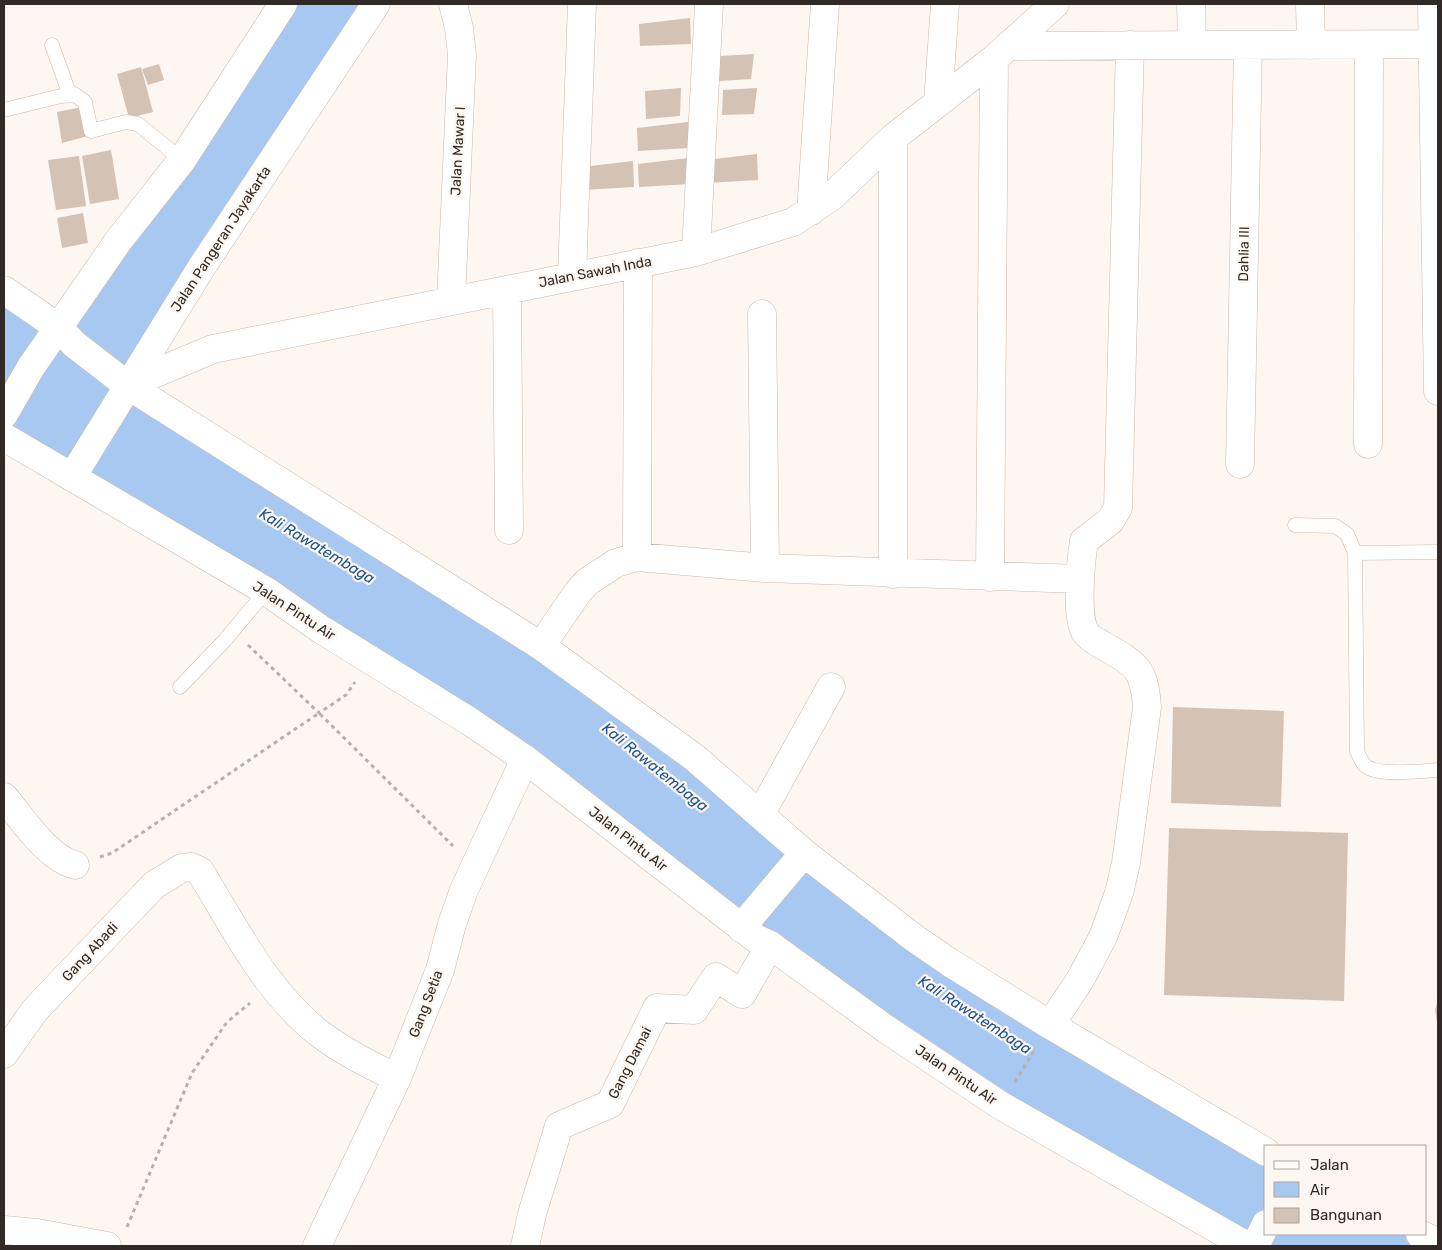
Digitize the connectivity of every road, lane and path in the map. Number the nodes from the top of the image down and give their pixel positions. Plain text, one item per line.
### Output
1 (283, 4) edge
2 (376, 4) edge
3 (453, 4) edge
4 (582, 4) edge
5 (709, 4) edge
6 (826, 4) edge
7 (945, 4) edge
8 (1055, 4) edge
9 (1191, 4) edge
10 (1310, 4) edge
11 (1432, 4) edge
12 (1435, 43) edge
13 (1368, 44) junction
14 (52, 45) dead end
15 (1130, 45) junction
16 (1192, 45) junction
17 (1248, 45) junction
18 (1311, 45) junction
19 (1001, 52) junction
20 (76, 95) junction
21 (938, 102) junction
22 (4, 110) edge
23 (893, 138) junction
24 (182, 160) junction
25 (811, 211) junction
26 (696, 252) junction
27 (638, 263) junction
28 (572, 276) junction
29 (4, 290) edge
30 (507, 290) junction
31 (451, 300) junction
32 (762, 314) dead end
33 (59, 328) junction
34 (127, 385) junction
35 (1438, 391) edge
36 (4, 414) edge
37 (4, 437) edge
38 (1368, 444) dead end
39 (1240, 464) dead end
40 (72, 477) junction
41 (1296, 525) dead end
42 (509, 530) dead end
43 (1438, 552) edge
44 (1355, 553) junction
45 (637, 557) junction
46 (765, 568) junction
47 (893, 574) junction
48 (990, 576) junction
49 (1080, 579) junction
50 (266, 591) junction
51 (233, 631) junction
52 (541, 646) junction
53 (371, 659) junction
54 (180, 687) dead end
55 (831, 687) dead end
56 (319, 713) junction
57 (525, 759) junction
58 (1438, 770) edge
59 (4, 797) edge
60 (760, 815) junction
61 (801, 857) junction
62 (75, 865) joint
63 (475, 867) junction
64 (741, 928) junction
65 (770, 945) junction
66 (272, 984) junction
67 (1043, 1037) junction
68 (4, 1054) edge
69 (397, 1078) junction
70 (1017, 1078) dead end
71 (1264, 1151) edge
72 (127, 1228) dead end
73 (4, 1230) edge
74 (1422, 1235) edge
75 (1258, 1237) edge
76 (1438, 1243) edge
77 (107, 1246) edge
78 (317, 1246) edge
79 (525, 1246) edge

1 - 24 street
2 - 34 street, Jalan Pangeran Jayakarta
3 - 31 street, Jalan Mawar I
4 - 28 street
5 - 26 street
6 - 25 street
7 - 21 street
8 - 19 street, Jalan Sawah Inda
9 - 16 street
10 - 18 street
11 - 12 street
12 - 13 street
12 - 35 street
13 - 18 street
13 - 38 street
14 - 20 lane
15 - 16 street
15 - 19 street
15 - 49 street
16 - 17 street
17 - 18 street
17 - 39 street, Dahlia III
19 - 21 street, Jalan Sawah Inda
19 - 48 street
20 - 22 lane
20 - 24 lane
21 - 23 street, Jalan Sawah Inda
23 - 25 street, Jalan Sawah Inda
23 - 47 street
24 - 33 street
25 - 26 street, Jalan Sawah Inda
26 - 27 street, Jalan Sawah Inda
27 - 28 street, Jalan Sawah Inda
27 - 45 street
28 - 30 street, Jalan Sawah Inda
29 - 33 street
30 - 31 street, Jalan Sawah Inda
30 - 42 street
31 - 34 street, Jalan Sawah Inda
32 - 46 street
33 - 34 street
33 - 36 street
34 - 40 street, Jalan Pangeran Jayakarta
34 - 52 street
37 - 40 street, Jalan Pintu Air
40 - 50 street, Jalan Pintu Air
41 - 44 lane
43 - 44 lane
44 - 58 lane
45 - 46 street
45 - 52 street
46 - 47 street
47 - 48 street
48 - 49 street
49 - 67 street
50 - 51 lane
50 - 53 street, Jalan Pintu Air
51 - 54 lane
51 - 56 path
52 - 60 street
53 - 56 path
53 - 57 street, Jalan Pintu Air
55 - 60 street
56 - 62 path
56 - 63 path
57 - 63 street, Gang Setia
57 - 64 street, Jalan Pintu Air
59 - 62 street
60 - 61 street
61 - 64 street
61 - 67 street
63 - 69 street, Gang Setia
64 - 65 street, Jalan Pintu Air
65 - 75 street, Jalan Pintu Air
65 - 79 street, Gang Damai
66 - 68 street, Gang Abadi
66 - 69 street
66 - 72 path
67 - 70 path
67 - 71 street
69 - 78 street, Gang Setia
73 - 77 street
74 - 76 street

